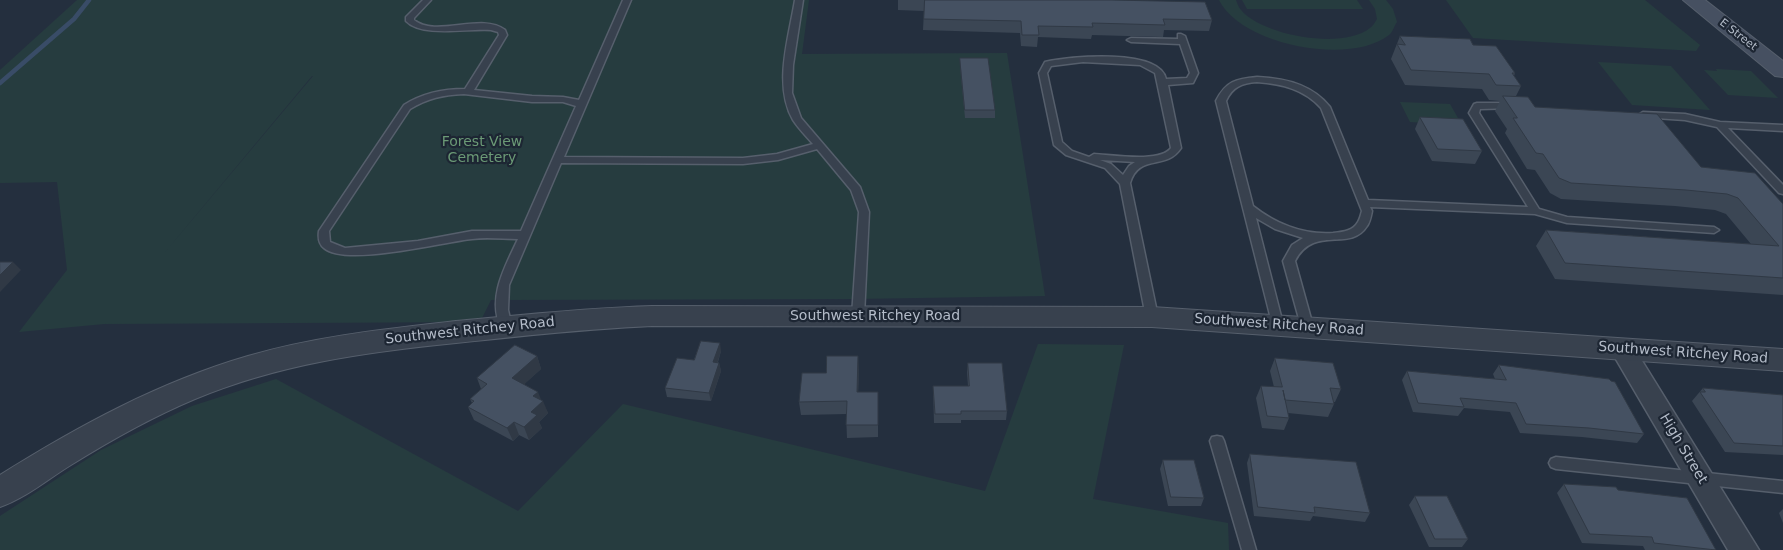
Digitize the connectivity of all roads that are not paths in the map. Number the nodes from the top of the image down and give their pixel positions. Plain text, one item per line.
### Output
1 (427, 0) edge
2 (627, 0) edge
3 (799, 0) edge
4 (1693, 0) edge
5 (1131, 40) dead end
6 (1783, 71) edge
7 (1164, 82) junction
8 (467, 93) junction
9 (581, 105) junction
10 (1519, 107) edge
11 (1636, 114) edge
12 (1720, 126) junction
13 (1783, 128) edge
14 (820, 145) junction
15 (1082, 157) junction
16 (1153, 159) junction
17 (557, 160) junction
18 (1124, 183) junction
19 (1783, 191) edge
20 (1364, 202) junction
21 (1248, 207) junction
22 (1535, 211) junction
23 (1714, 230) dead end
24 (524, 235) junction
25 (1315, 236) junction
26 (858, 316) junction
27 (1152, 317) junction
28 (1277, 324) junction
29 (506, 326) junction
30 (1307, 326) junction
31 (1622, 348) junction
32 (1783, 360) edge
33 (1217, 441) dead end
34 (1556, 463) dead end
35 (1700, 477) junction
36 (1783, 487) edge
37 (0, 493) edge
38 (1249, 550) edge
39 (1744, 550) edge

1 - 8 lane
2 - 9 lane
3 - 14 lane
4 - 6 main road, E Street
5 - 7 lane
7 - 15 lane
7 - 16 lane
8 - 9 lane
8 - 24 lane
9 - 17 lane
10 - 22 lane
11 - 12 lane
12 - 13 lane
12 - 19 lane
14 - 17 lane
14 - 26 lane
15 - 16 lane
15 - 18 lane
16 - 18 lane
17 - 24 lane
18 - 27 lane
20 - 21 lane
20 - 22 lane
20 - 25 lane
21 - 25 lane
21 - 28 lane
22 - 23 lane
24 - 29 lane
25 - 30 lane
26 - 27 street, Southwest Ritchey Road
26 - 29 street, Southwest Ritchey Road
27 - 28 street, Southwest Ritchey Road
28 - 30 street, Southwest Ritchey Road
29 - 37 street, Southwest Ritchey Road
30 - 31 street, Southwest Ritchey Road
31 - 32 street, Southwest Ritchey Road
31 - 35 street, High Street
33 - 38 lane
34 - 35 lane
35 - 36 lane
35 - 39 street, High Street

